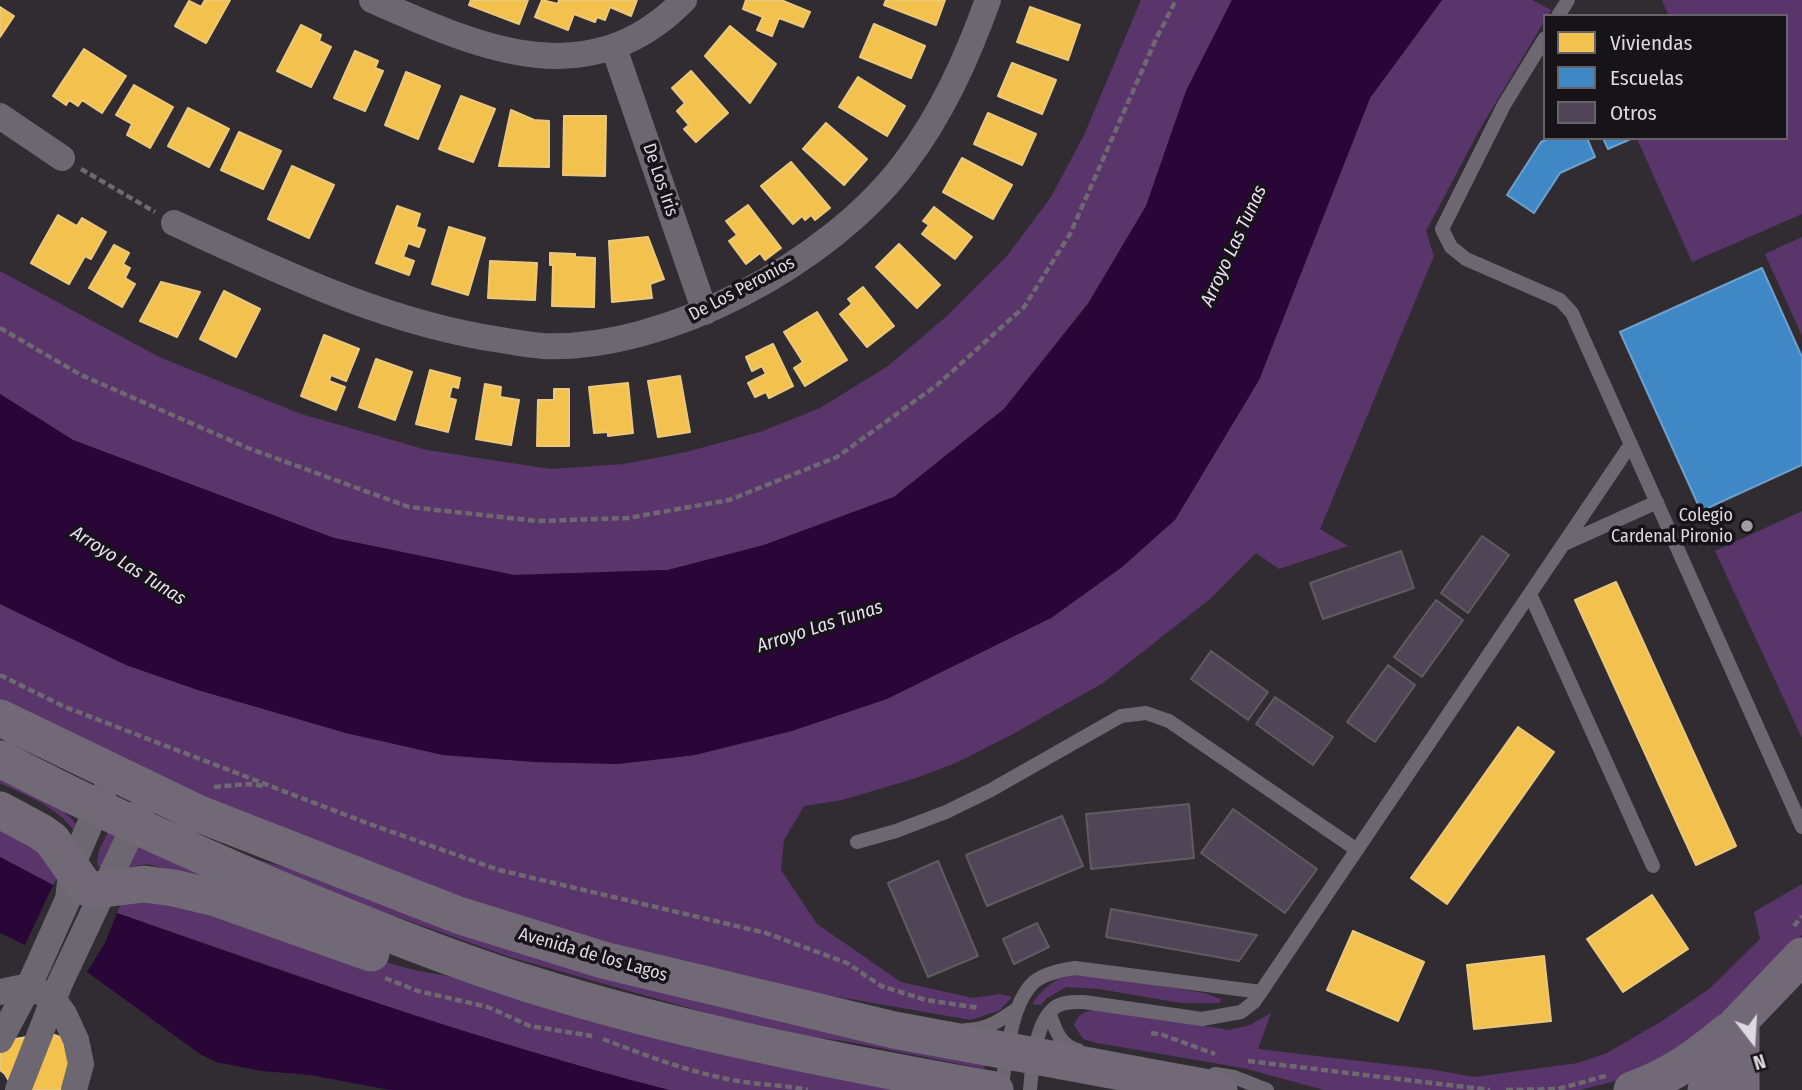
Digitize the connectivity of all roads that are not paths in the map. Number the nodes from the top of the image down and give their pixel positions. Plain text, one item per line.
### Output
1 (372, 0) edge
2 (684, 0) edge
3 (988, 0) edge
4 (1543, 41) edge
5 (614, 48) junction
6 (0, 116) edge
7 (62, 158) road end
8 (174, 223) road end
9 (705, 312) junction
10 (1631, 444) junction
11 (1657, 502) junction
12 (1563, 545) junction
13 (1530, 594) junction
14 (0, 718) edge
15 (0, 759) edge
16 (112, 773) junction
17 (150, 791) junction
18 (97, 808) junction
19 (0, 810) edge
20 (135, 825) junction
21 (1802, 827) edge
22 (857, 842) dead end
23 (1357, 850) junction
24 (1653, 866) dead end
25 (70, 883) junction
26 (99, 899) junction
27 (1796, 944) edge
28 (31, 979) junction
29 (524, 982) junction
30 (56, 991) junction
31 (729, 991) junction
32 (0, 992) edge
33 (1261, 992) junction
34 (1018, 1008) junction
35 (1049, 1014) junction
36 (1739, 1022) junction
37 (0, 1040) edge
38 (1024, 1066) edge
39 (1204, 1071) edge
40 (1626, 1079) edge
41 (18, 1090) edge
42 (74, 1090) edge
43 (995, 1090) edge
44 (1001, 1090) edge
45 (1267, 1090) edge
46 (1706, 1090) edge
47 (1741, 1090) edge

1 - 5 street
2 - 5 street
3 - 9 street, De Los Peronios
4 - 10 lane
5 - 9 street, De Los Iris
6 - 7 street
8 - 9 street, De Los Peronios
10 - 11 lane
10 - 12 lane
11 - 12 lane
11 - 21 lane
12 - 13 lane
13 - 23 lane
13 - 24 lane
14 - 16 street, Avenida de los Lagos
15 - 18 street
16 - 17 street, Avenida de los Lagos
16 - 18 street
17 - 20 street
17 - 31 street, Avenida de los Lagos
18 - 20 street
18 - 25 street
19 - 25 street
20 - 26 street
20 - 29 street
22 - 23 lane
23 - 33 lane
25 - 26 street
25 - 28 street
26 - 29 street
26 - 30 street
27 - 36 street
28 - 30 street
28 - 32 street
28 - 37 street
29 - 43 street
30 - 41 street
30 - 42 street
31 - 34 lane
31 - 38 street, Avenida de los Lagos
33 - 34 lane
33 - 35 lane
34 - 38 lane
35 - 38 lane
35 - 39 lane
36 - 40 street
36 - 46 street
36 - 47 street
38 - 39 street, Avenida de los Lagos
38 - 44 lane
39 - 45 lane

